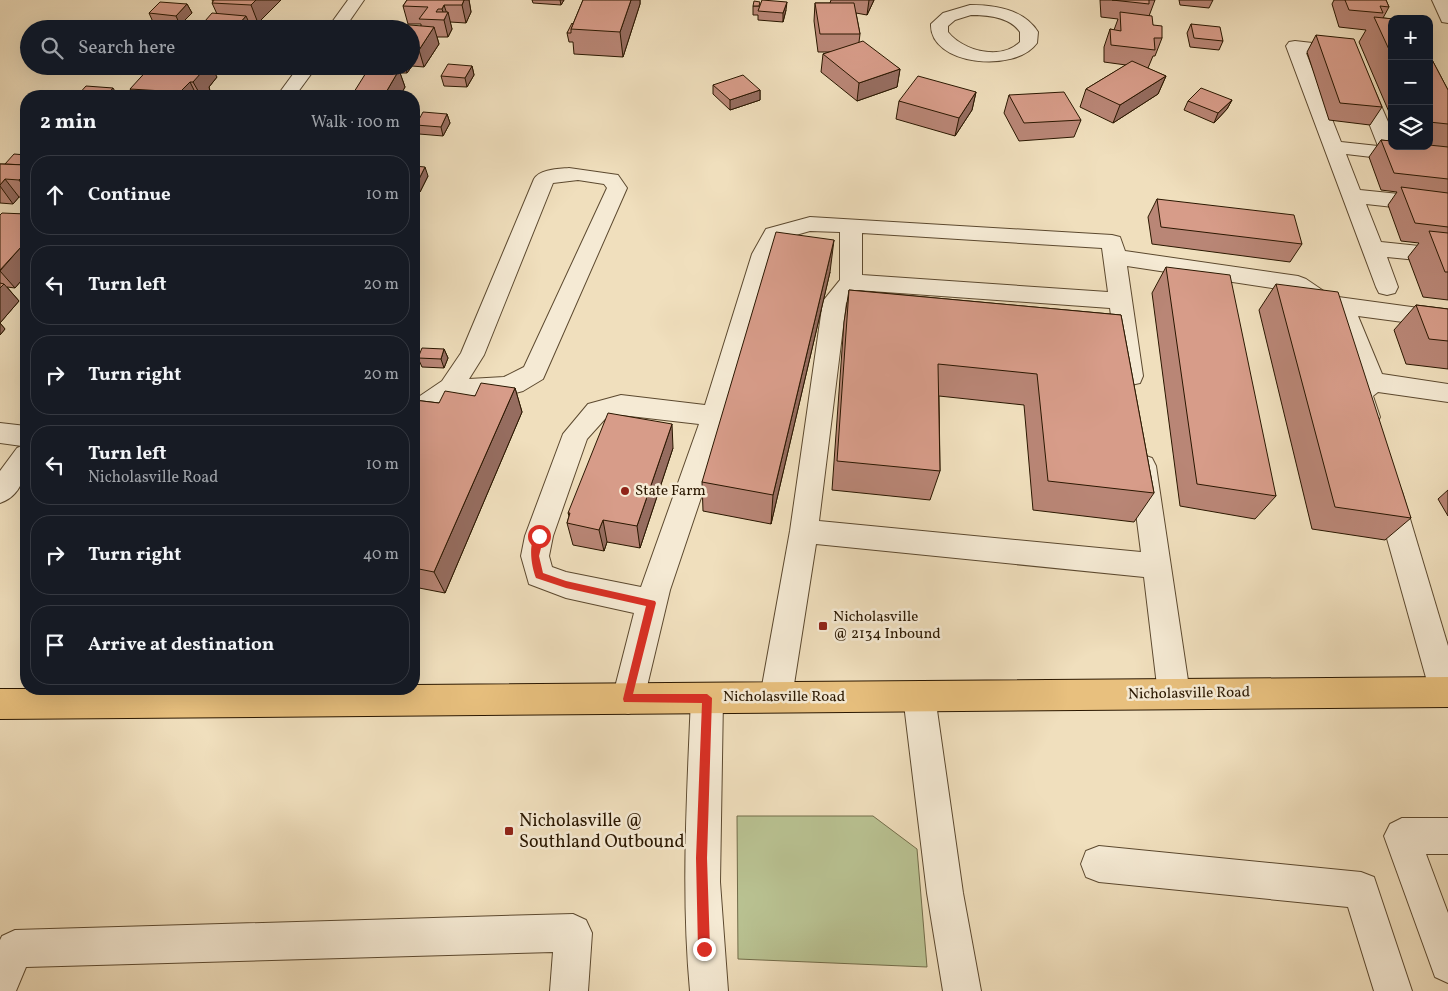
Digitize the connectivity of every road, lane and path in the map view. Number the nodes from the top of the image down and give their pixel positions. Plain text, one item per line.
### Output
1 (356, 0) edge
2 (1440, 0) edge
3 (985, 5) edge
4 (1448, 18) edge
5 (342, 20) edge
6 (301, 75) edge
7 (290, 90) edge
8 (1333, 146) junction
9 (1391, 153) junction
10 (1448, 160) edge
11 (1353, 196) junction
12 (1448, 206) edge
13 (851, 226) junction
14 (1372, 248) junction
15 (1448, 256) edge
16 (1115, 257) junction
17 (851, 282) junction
18 (1387, 287) dead end
19 (1120, 301) junction
20 (1342, 306) junction
21 (1448, 320) edge
22 (1373, 382) junction
23 (451, 388) junction
24 (1448, 393) edge
25 (1134, 399) edge
26 (420, 408) edge
27 (714, 416) junction
28 (0, 433) edge
29 (20, 435) edge
30 (1139, 438) edge
31 (1373, 439) edge
32 (20, 464) edge
33 (1381, 467) edge
34 (0, 492) edge
35 (804, 531) junction
36 (1157, 566) junction
37 (652, 603) junction
38 (1447, 692) edge
39 (1174, 694) junction
40 (266, 695) edge
41 (919, 696) junction
42 (776, 697) junction
43 (707, 698) junction
44 (628, 699) junction
45 (0, 704) edge
46 (1448, 836) edge
47 (1099, 864) dead end
48 (1448, 964) edge
49 (0, 984) edge
50 (569, 991) edge
51 (709, 991) edge
52 (962, 991) edge
53 (1393, 991) edge

1 - 5 street
2 - 4 street
3 - 3 street
6 - 7 street
8 - 9 street
8 - 9 street
8 - 11 street
9 - 10 street
11 - 12 street
11 - 14 street
13 - 16 street
13 - 17 street
13 - 27 street
14 - 15 street
14 - 18 street
16 - 19 street
16 - 20 street
17 - 19 street
17 - 35 street
19 - 25 street
20 - 21 street
20 - 22 street
22 - 24 street
22 - 31 street
23 - 23 street
23 - 26 street
27 - 37 street
27 - 37 street
28 - 29 street
30 - 36 street
32 - 34 street
33 - 38 street
35 - 36 street
35 - 42 street
36 - 39 street
37 - 44 street
38 - 39 main road, Nicholasville Road
39 - 41 main road, Nicholasville Road
40 - 44 main road, Nicholasville Road
40 - 45 main road, Nicholasville Road
41 - 42 main road, Nicholasville Road
41 - 52 street
42 - 43 main road, Nicholasville Road
43 - 44 main road, Nicholasville Road
43 - 51 street
46 - 48 street
47 - 53 street
49 - 50 street

